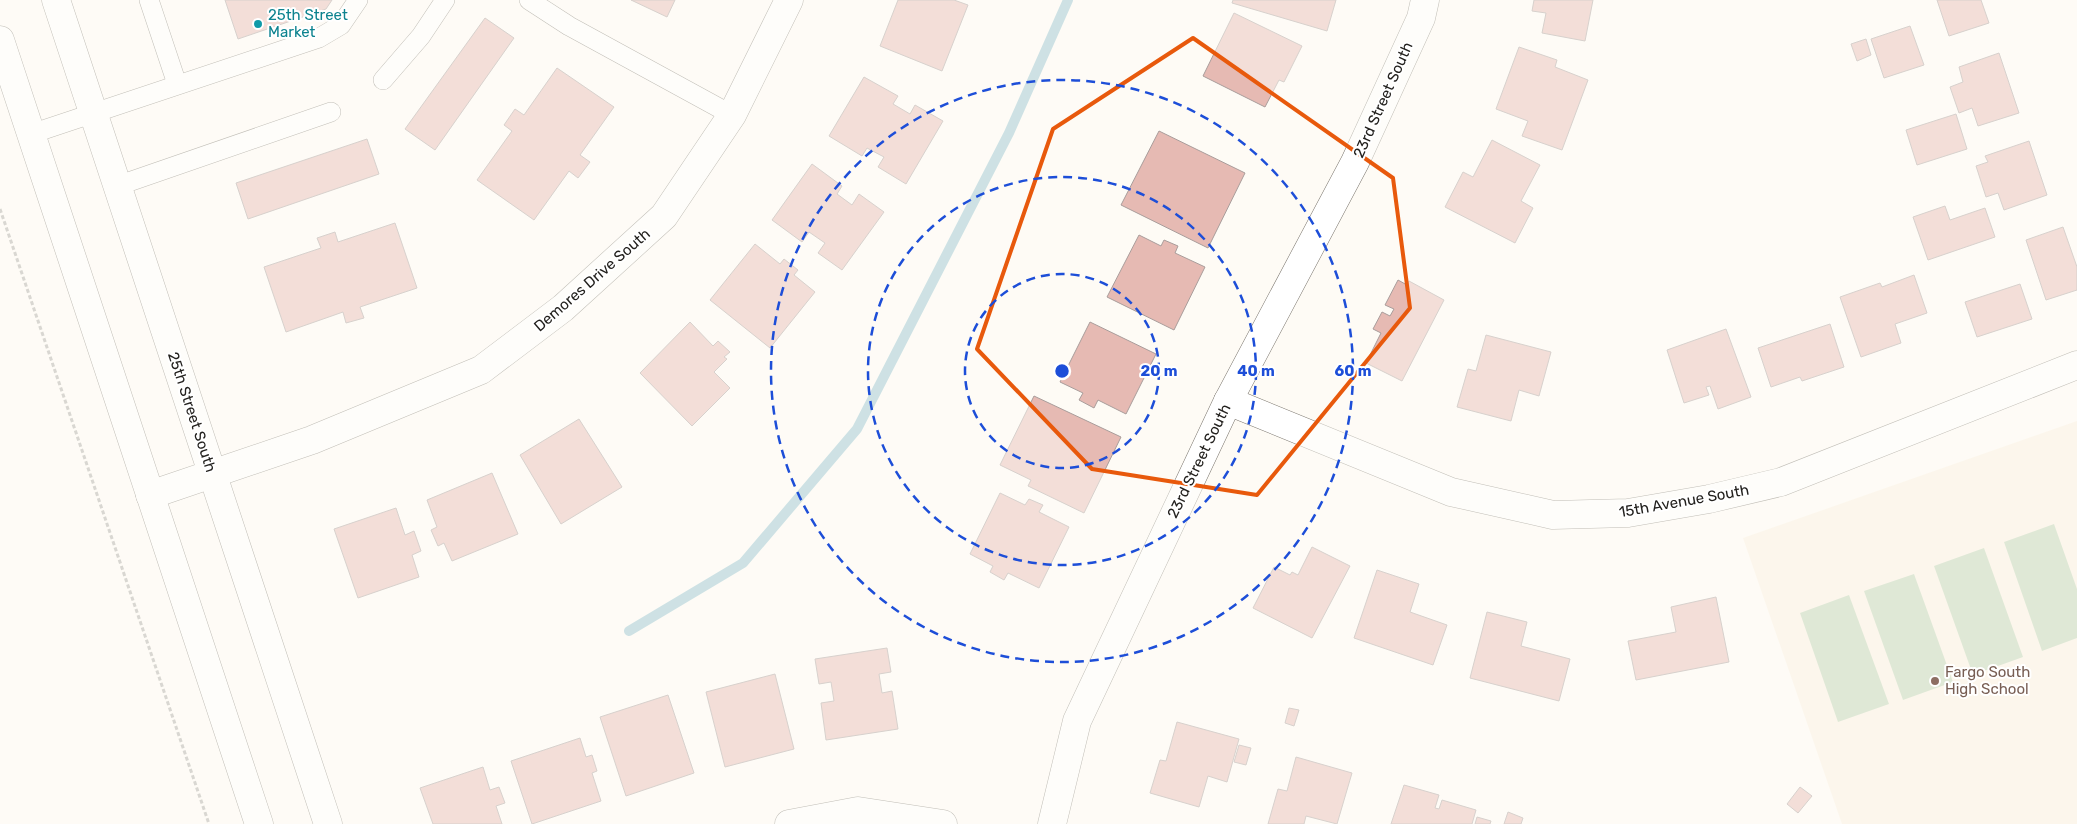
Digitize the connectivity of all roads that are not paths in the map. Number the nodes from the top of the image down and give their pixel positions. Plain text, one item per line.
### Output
1 (56, 0) edge
2 (149, 0) edge
3 (358, 0) edge
4 (444, 0) edge
5 (529, 0) edge
6 (789, 0) edge
7 (1425, 0) edge
8 (0, 40) edge
9 (383, 80) dead end
10 (177, 84) junction
11 (93, 112) junction
12 (331, 112) dead end
13 (732, 115) junction
14 (31, 134) junction
15 (118, 186) junction
16 (2077, 365) edge
17 (1228, 401) junction
18 (212, 474) junction
19 (150, 495) junction
20 (259, 824) edge
21 (328, 824) edge
22 (789, 824) edge
23 (943, 824) edge
24 (1052, 824) edge

1 - 11 street, 25th Street South
2 - 10 lane
3 - 10 lane
4 - 9 lane
5 - 13 lane
6 - 13 street, Demores Drive South
7 - 17 street, 23rd Street South
8 - 14 street
10 - 11 lane
11 - 14 lane
11 - 15 street, 25th Street South
12 - 15 lane
13 - 18 street, Demores Drive South
14 - 19 street
15 - 18 street, 25th Street South
16 - 17 street, 15th Avenue South
17 - 24 street, 23rd Street South
18 - 19 street, Demores Drive South
18 - 21 street, 25th Street South
19 - 20 street
22 - 23 street

